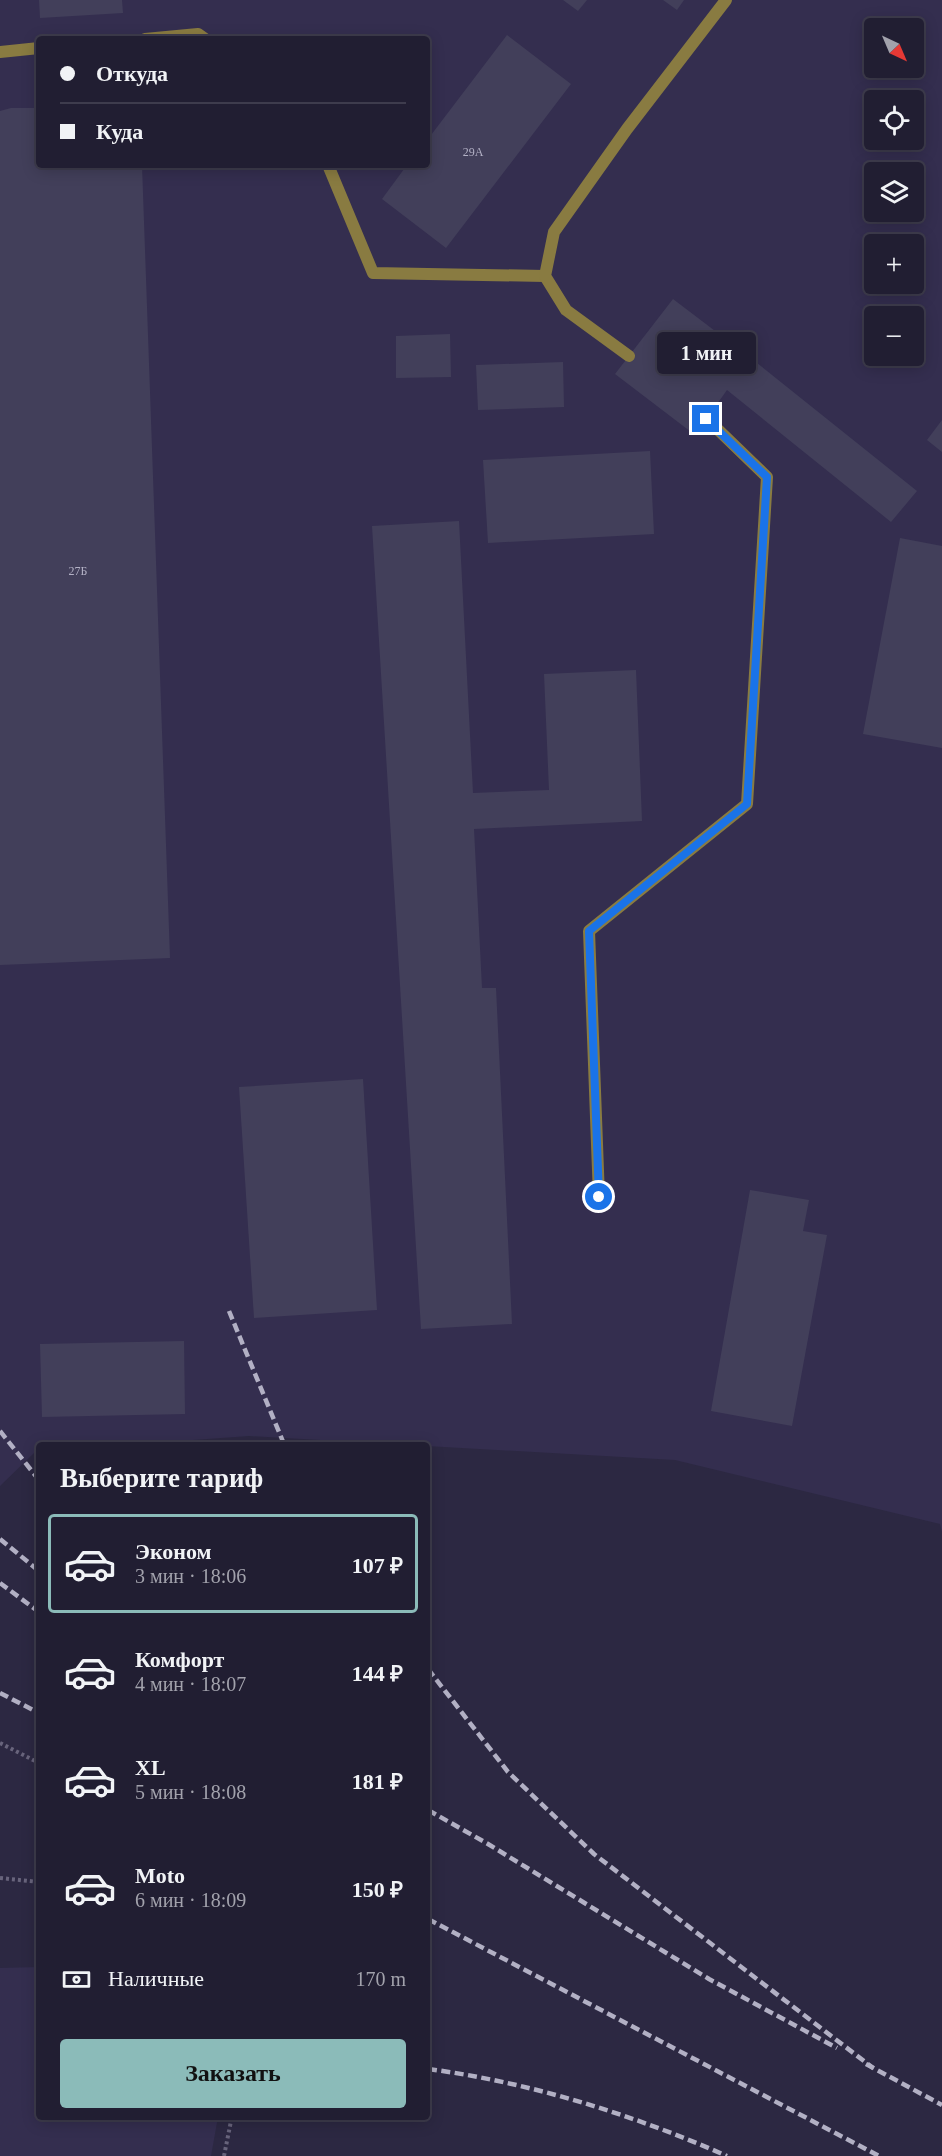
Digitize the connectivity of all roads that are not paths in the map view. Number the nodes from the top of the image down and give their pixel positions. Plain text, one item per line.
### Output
1 (726, 0) edge
2 (177, 36) edge
3 (201, 36) edge
4 (36, 48) edge
5 (0, 52) edge
6 (329, 168) edge
7 (545, 276) junction
8 (629, 356) dead end
9 (706, 419) dead end
10 (599, 1197) dead end

1 - 7 lane
2 - 3 lane
4 - 5 lane
6 - 7 lane
7 - 8 lane
9 - 10 lane

